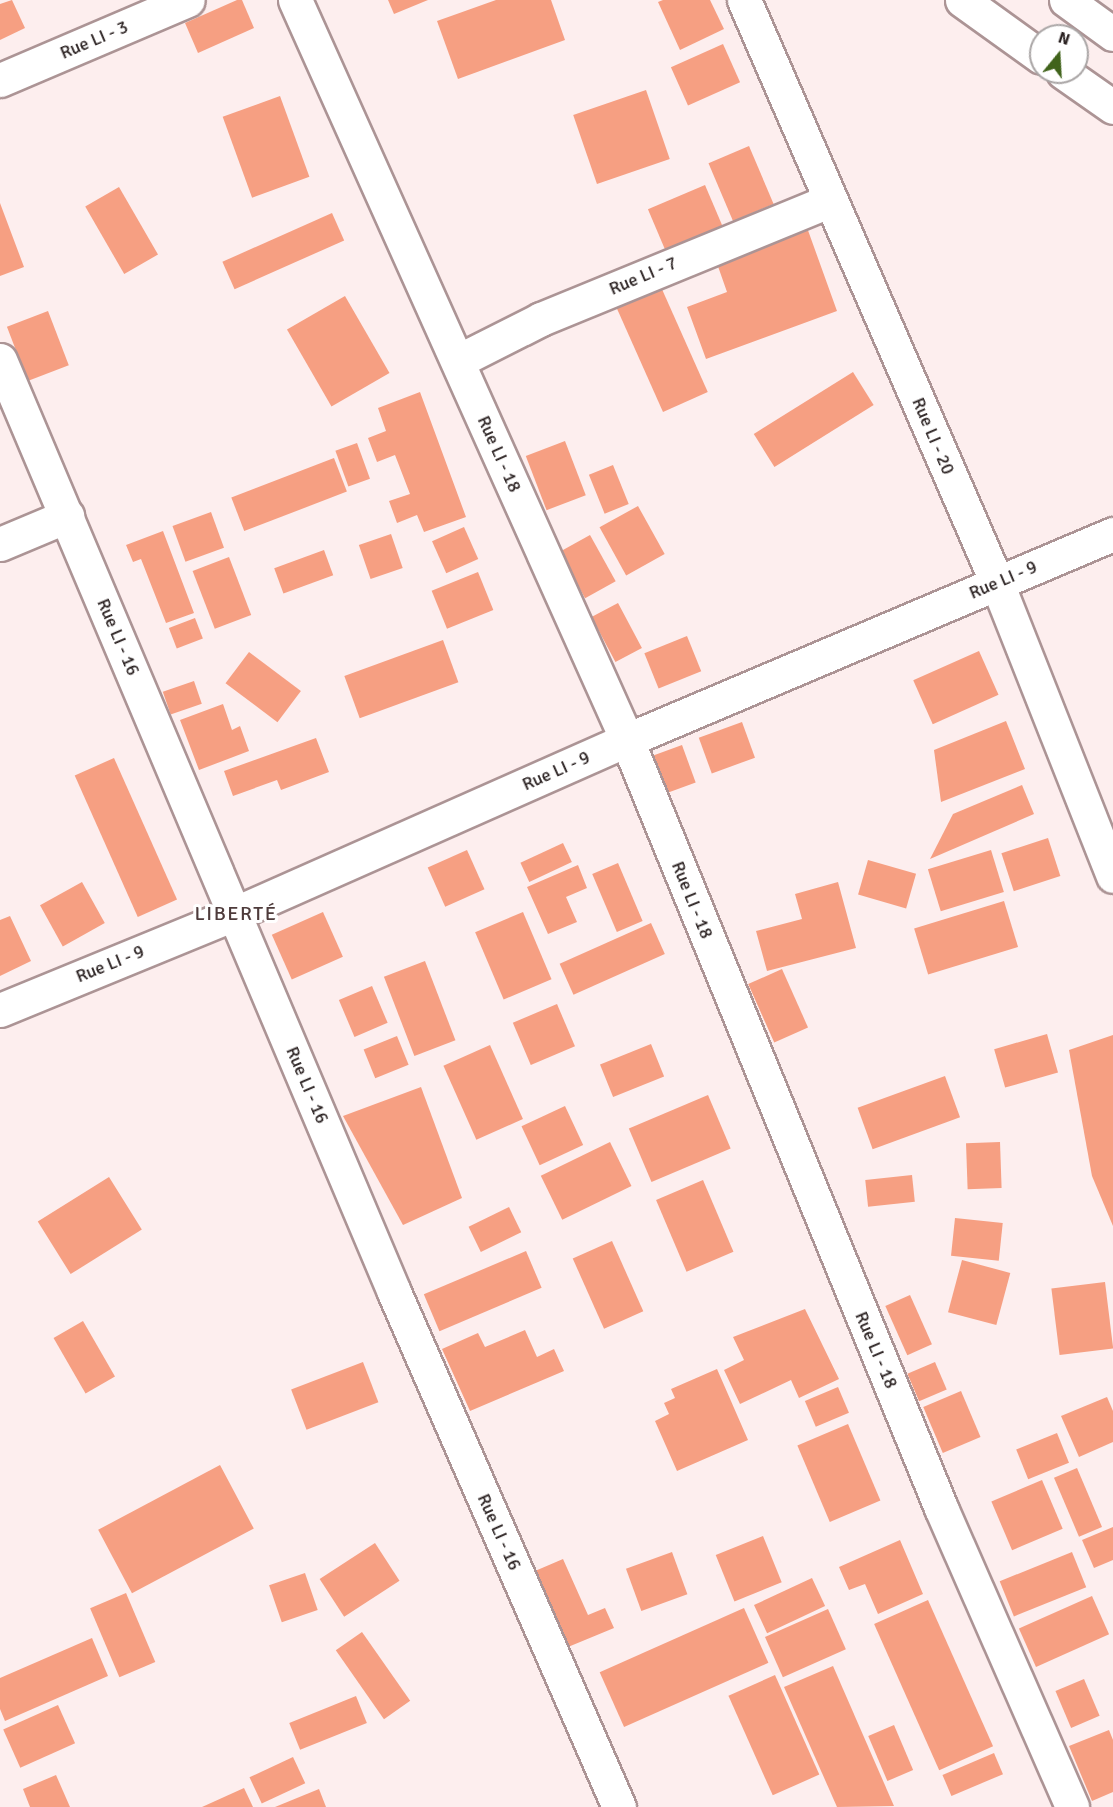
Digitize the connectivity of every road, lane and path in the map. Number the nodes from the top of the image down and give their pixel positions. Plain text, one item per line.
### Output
1 (188, 0) edge
2 (295, 0) edge
3 (744, 0) edge
4 (962, 0) edge
5 (1066, 0) edge
6 (1113, 34) edge
7 (1029, 48) edge
8 (0, 80) edge
9 (1080, 84) edge
10 (1113, 107) edge
11 (831, 200) junction
12 (0, 360) edge
13 (458, 361) junction
14 (67, 516) junction
15 (1113, 534) edge
16 (0, 544) edge
17 (997, 583) junction
18 (627, 740) junction
19 (1113, 876) edge
20 (236, 913) junction
21 (0, 1010) edge
22 (620, 1807) edge
23 (1072, 1807) edge

1 - 8 street, Rue LI - 3
2 - 13 street, Rue LI - 18
3 - 11 street, Rue LI - 20
4 - 7 street
5 - 6 street
9 - 10 street
11 - 13 street, Rue LI - 7
11 - 17 street, Rue LI - 20
12 - 14 street, Rue LI - 16
13 - 18 street, Rue LI - 18
14 - 16 street
14 - 20 street, Rue LI - 16
15 - 17 street, Rue LI - 9
17 - 18 street, Rue LI - 9
17 - 19 street, Rue LI - 20
18 - 20 street, Rue LI - 9
18 - 23 street, Rue LI - 18
20 - 21 street, Rue LI - 9
20 - 22 street, Rue LI - 16

